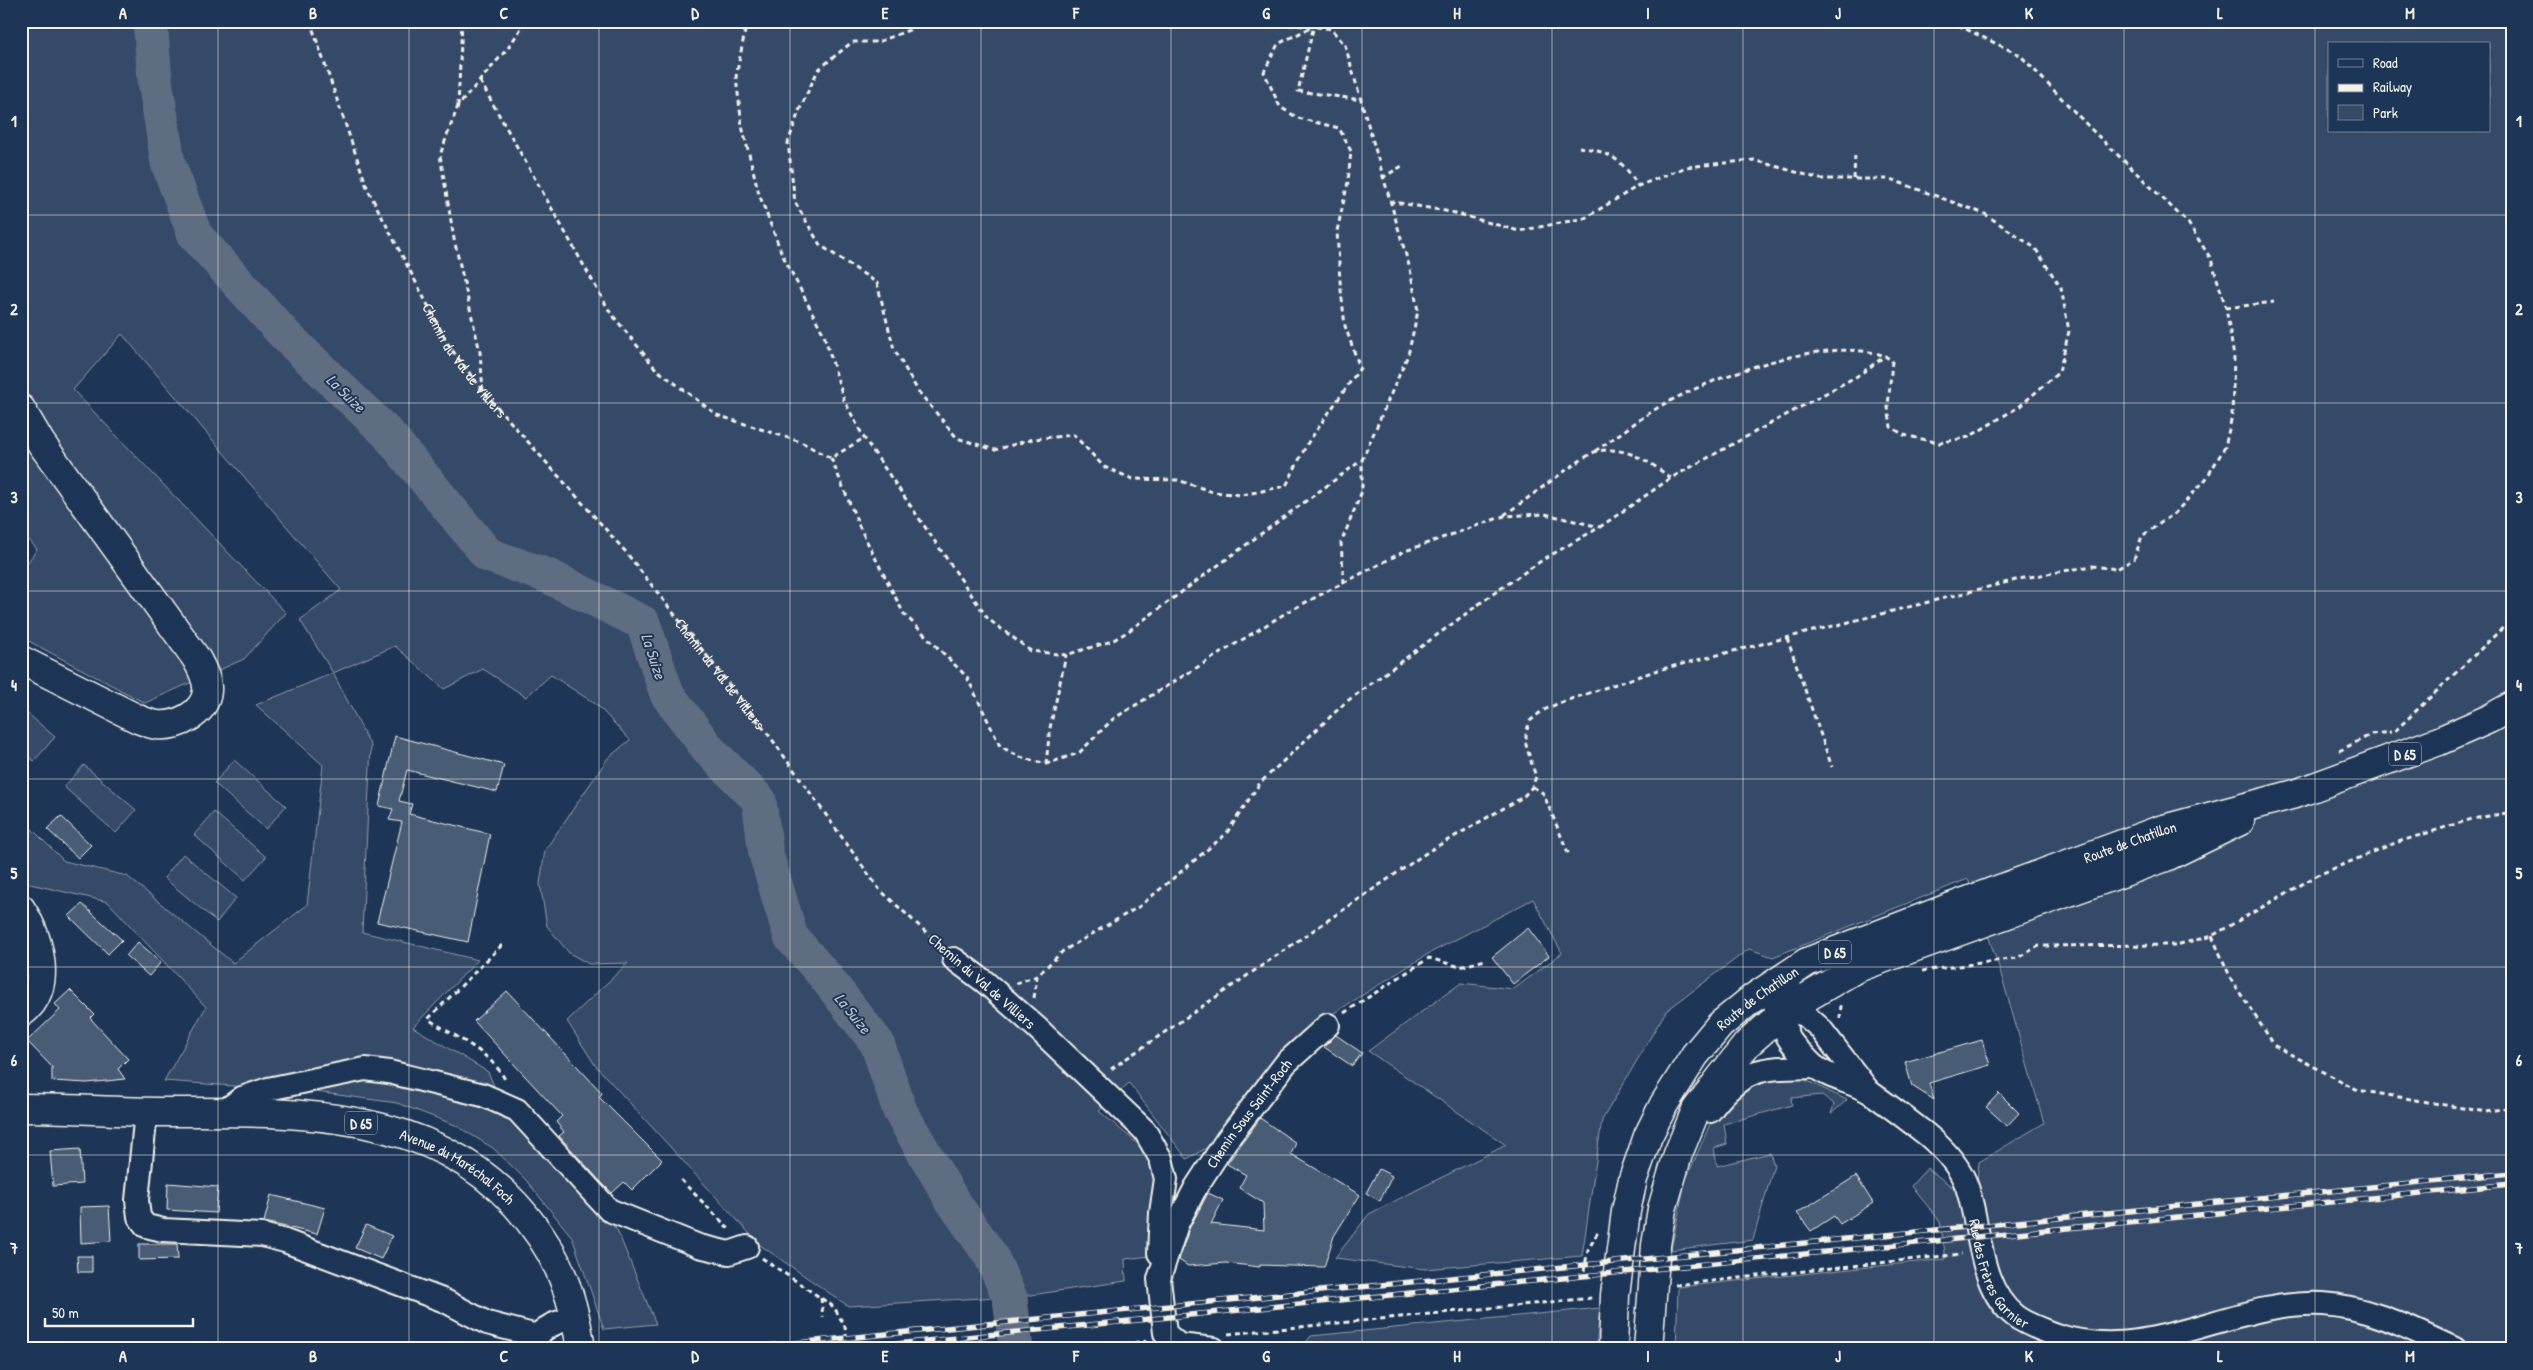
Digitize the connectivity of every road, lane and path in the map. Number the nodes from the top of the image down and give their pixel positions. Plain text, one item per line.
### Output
1 (310, 21) edge
2 (462, 21) edge
3 (526, 21) edge
4 (747, 21) edge
5 (912, 21) edge
6 (1184, 21) edge
7 (1310, 21) edge
8 (1315, 21) edge
9 (1680, 21) edge
10 (1733, 21) edge
11 (1949, 21) edge
12 (1315, 26) junction
13 (480, 81) junction
14 (1362, 100) junction
15 (458, 106) junction
16 (1579, 147) dead end
17 (1855, 153) dead end
18 (1402, 166) dead end
19 (1382, 178) junction
20 (1854, 179) junction
21 (1638, 186) junction
22 (1389, 201) junction
23 (2274, 302) dead end
24 (2226, 308) junction
25 (1886, 356) junction
26 (483, 391) junction
27 (21, 410) edge
28 (864, 438) junction
29 (1595, 451) junction
30 (831, 458) junction
31 (1362, 460) junction
32 (1671, 478) junction
33 (1504, 516) junction
34 (1600, 527) junction
35 (1344, 583) junction
36 (2512, 619) edge
37 (1787, 638) junction
38 (1066, 655) junction
39 (21, 660) edge
40 (2512, 706) edge
41 (2394, 758) junction
42 (1046, 764) junction
43 (1832, 767) dead end
44 (1532, 787) junction
45 (2294, 794) junction
46 (2512, 812) edge
47 (1569, 855) dead end
48 (21, 908) edge
49 (2212, 936) junction
50 (502, 945) dead end
51 (954, 959) joint
52 (1485, 960) dead end
53 (1919, 971) dead end
54 (1791, 972) junction
55 (1037, 976) dead end
56 (1830, 995) junction
57 (1753, 998) junction
58 (23, 1008) edge
59 (1787, 1009) junction
60 (1328, 1025) joint
61 (1830, 1027) junction
62 (1816, 1067) junction
63 (1095, 1083) junction
64 (1869, 1091) junction
65 (21, 1108) edge
66 (2512, 1108) edge
67 (517, 1110) junction
68 (146, 1112) junction
69 (223, 1112) junction
70 (1678, 1154) junction
71 (681, 1180) dead end
72 (1605, 1225) dead end
73 (747, 1248) junction
74 (1958, 1254) dead end
75 (1584, 1271) dead end
76 (1159, 1279) junction
77 (1651, 1290) junction
78 (1615, 1296) junction
79 (821, 1297) junction
80 (822, 1317) dead end
81 (576, 1318) junction
82 (1168, 1339) junction
83 (1648, 1341) edge
84 (537, 1342) edge
85 (1216, 1342) edge
86 (581, 1349) edge
87 (848, 1349) edge
88 (1081, 1349) edge
89 (1613, 1349) edge
90 (2455, 1349) edge

1 - 26 path, Chemin du Val de Villiers
2 - 15 path
3 - 13 path
4 - 28 path
5 - 12 path
6 - 12 path
7 - 12 path
8 - 12 path
9 - 10 path
11 - 24 path
12 - 14 path
12 - 14 path
13 - 15 path
13 - 30 path
14 - 19 path
15 - 26 path
16 - 21 path
17 - 20 path
18 - 19 path
19 - 22 path
20 - 21 path
20 - 25 path
21 - 22 path
22 - 31 path
23 - 24 path
24 - 37 path
25 - 29 path
25 - 32 path
26 - 51 path, Chemin du Val de Villiers
27 - 39 main road
28 - 30 path
28 - 38 path
29 - 32 path
29 - 33 path
30 - 42 path
31 - 35 path
31 - 38 path
32 - 34 path
33 - 34 path
33 - 35 path
34 - 55 path
35 - 42 path
36 - 41 path
37 - 43 path
37 - 44 path
38 - 42 path
40 - 41 main road, Route de Chatillon / D 65
41 - 45 main road, Route de Chatillon / D 65
44 - 47 path
44 - 63 path
45 - 54 main road, Route de Chatillon / D 65
45 - 56 main road, Route de Chatillon / D 65
46 - 49 path
48 - 58 main road
49 - 53 path
49 - 66 path
50 - 67 path
51 - 63 street, Chemin du Val de Villiers
52 - 60 path
54 - 57 main road, Route de Chatillon / D 65
54 - 59 street, Rue des Frères Garnier
56 - 59 main road, Route de Chatillon / D 65
56 - 61 street
56 - 61 path
57 - 59 street, Rue des Frères Garnier
57 - 78 main road, Route de Chatillon / D 65
59 - 61 street, Rue des Frères Garnier
59 - 62 street, Rue des Frères Garnier
59 - 70 main road, Route de Chatillon / D 65
60 - 76 street, Chemin Sous Saint-Roch
61 - 64 street, Rue des Frères Garnier
62 - 64 street, Rue des Frères Garnier
62 - 70 street
63 - 76 street, Chemin du Val de Villiers
64 - 90 street, Rue des Frères Garnier
65 - 68 main road, Avenue du Maréchal Foch / D 65
67 - 69 street
67 - 73 street
68 - 69 main road, Avenue du Maréchal Foch / D 65
68 - 84 street
69 - 81 main road, Avenue du Maréchal Foch / D 65
70 - 77 main road, Route de Chatillon / D 65
71 - 73 path
72 - 75 path
73 - 79 path
74 - 77 path
76 - 82 street, Chemin Sous Saint-Roch
77 - 83 main road, Route de Chatillon / D 65
78 - 85 path
78 - 89 main road, Route de Chatillon / D 65
79 - 80 path
79 - 87 path
81 - 84 street
81 - 86 main road, Avenue du Maréchal Foch / D 65
82 - 85 street
82 - 88 path

